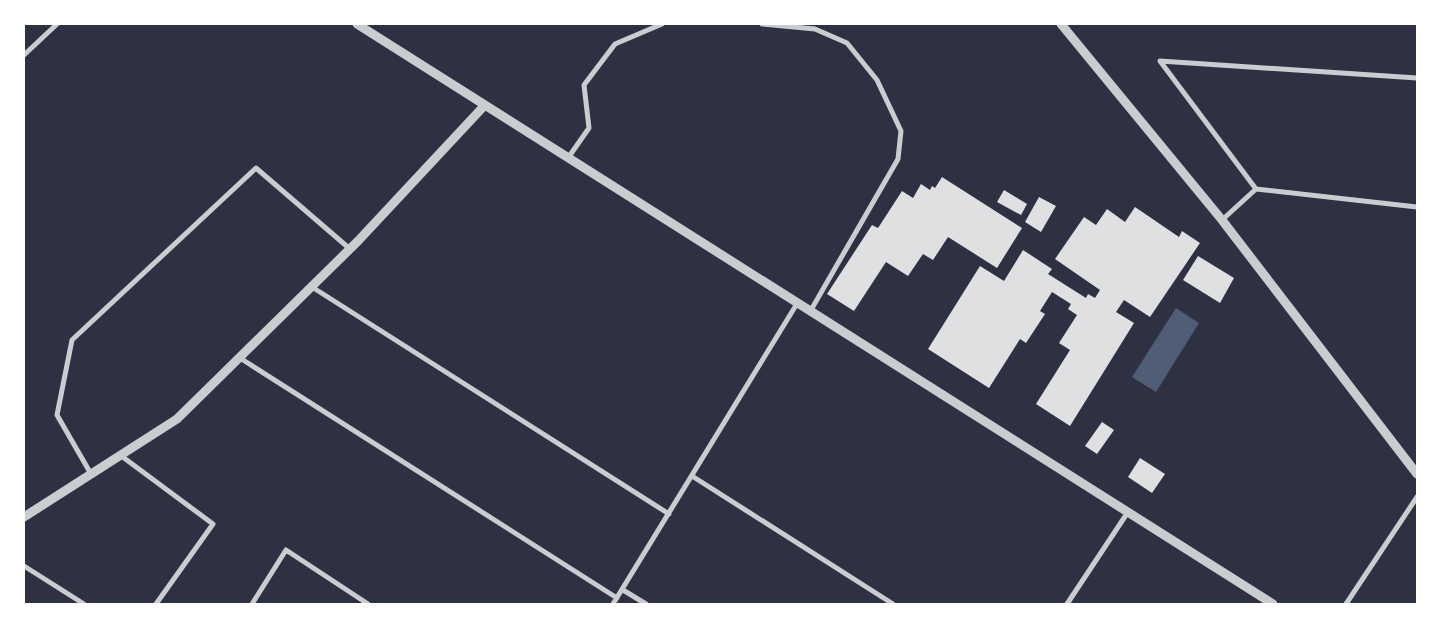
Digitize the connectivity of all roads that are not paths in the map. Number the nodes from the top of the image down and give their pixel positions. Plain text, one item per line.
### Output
1 (57, 24) edge
2 (358, 24) edge
3 (662, 24) edge
4 (762, 24) edge
5 (1061, 24) edge
6 (24, 55) edge
7 (1417, 78) edge
8 (484, 106) junction
9 (568, 158) junction
10 (1256, 189) junction
11 (1417, 207) edge
12 (1222, 220) junction
13 (350, 249) junction
14 (312, 287) junction
15 (799, 302) junction
16 (811, 310) junction
17 (240, 358) junction
18 (120, 455) junction
19 (91, 474) junction
20 (1417, 474) edge
21 (692, 476) junction
22 (1417, 497) edge
23 (1128, 512) junction
24 (669, 514) junction
25 (24, 517) edge
26 (24, 566) edge
27 (622, 590) junction
28 (617, 598) junction
29 (84, 604) edge
30 (156, 604) edge
31 (252, 604) edge
32 (368, 604) edge
33 (613, 604) edge
34 (646, 604) edge
35 (893, 604) edge
36 (1067, 604) edge
37 (1273, 604) edge
38 (1346, 604) edge

1 - 6 street
2 - 8 street
3 - 9 street
4 - 16 street
5 - 12 street
7 - 10 street
8 - 9 street
8 - 13 street
9 - 15 street
10 - 11 street
10 - 12 street
12 - 20 street
13 - 14 street
13 - 19 street
14 - 17 street
14 - 24 street
15 - 16 street
15 - 21 street
16 - 23 street
17 - 18 street
17 - 28 street
18 - 19 street
18 - 30 street
19 - 25 street
21 - 24 street
21 - 35 street
22 - 38 street
23 - 36 street
23 - 37 street
24 - 27 street
26 - 29 street
27 - 28 street
27 - 34 street
28 - 33 street
31 - 32 street

